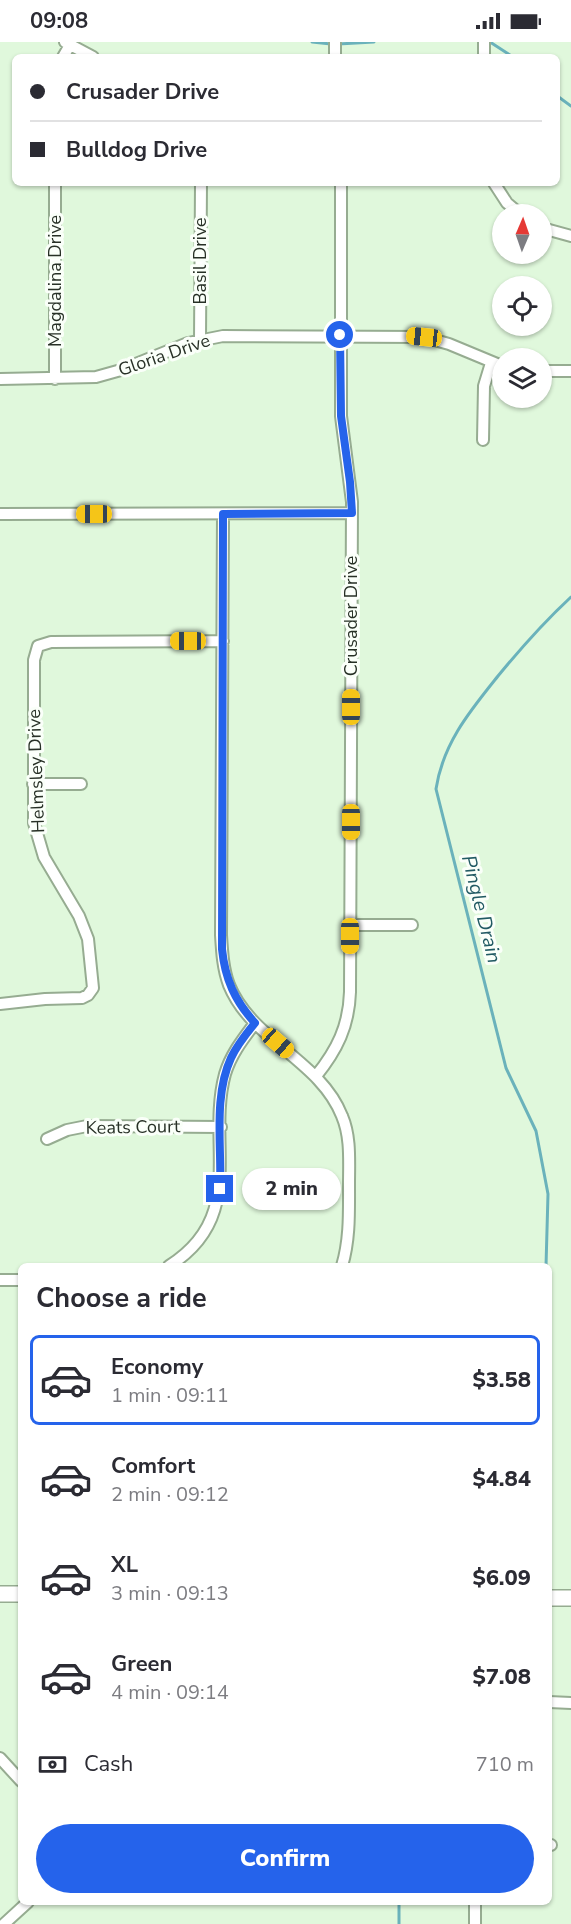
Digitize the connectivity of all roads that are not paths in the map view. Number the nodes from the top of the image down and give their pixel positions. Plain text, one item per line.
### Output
1 (68, 43) edge
2 (88, 54) edge
3 (55, 186) edge
4 (201, 186) edge
5 (341, 186) edge
6 (496, 186) edge
7 (511, 204) edge
8 (552, 231) edge
9 (571, 236) edge
10 (340, 335) junction
11 (200, 340) junction
12 (491, 363) joint
13 (552, 371) edge
14 (571, 371) edge
15 (0, 379) edge
16 (55, 379) junction
17 (483, 440) dead end
18 (352, 513) junction
19 (0, 514) edge
20 (223, 514) junction
21 (223, 641) junction
22 (33, 784) junction
23 (81, 784) dead end
24 (350, 925) junction
25 (412, 925) dead end
26 (0, 1004) edge
27 (255, 1023) junction
28 (316, 1076) junction
29 (221, 1127) junction
30 (46, 1139) dead end
31 (173, 1263) edge
32 (342, 1263) edge
33 (0, 1280) edge
34 (18, 1280) edge
35 (0, 1594) edge
36 (18, 1594) edge
37 (552, 1598) edge
38 (571, 1598) edge
39 (552, 1702) edge
40 (571, 1702) edge
41 (0, 1758) edge
42 (18, 1778) edge
43 (25, 1905) edge
44 (475, 1905) edge
45 (4, 1924) edge
46 (475, 1924) edge

1 - 2 street
3 - 16 street, Magdalina Drive
4 - 11 street, Basil Drive
5 - 10 street, Crusader Drive
6 - 7 street
8 - 9 street
10 - 11 street, Gloria Drive
10 - 12 street, Gloria Drive
10 - 18 street, Crusader Drive
11 - 16 street, Gloria Drive
12 - 17 street
13 - 14 street
15 - 16 street, Gloria Drive
18 - 20 street
18 - 24 street, Crusader Drive
19 - 20 street
20 - 21 street
21 - 22 street, Helmsley Drive
21 - 27 street
22 - 23 street
22 - 26 street, Helmsley Drive
24 - 25 street
24 - 28 street, Crusader Drive
27 - 28 street
27 - 29 street
28 - 32 street
29 - 30 street, Keats Court
29 - 31 street
33 - 34 street
35 - 36 street
37 - 38 street
39 - 40 street
41 - 42 street
43 - 45 street
44 - 46 street

